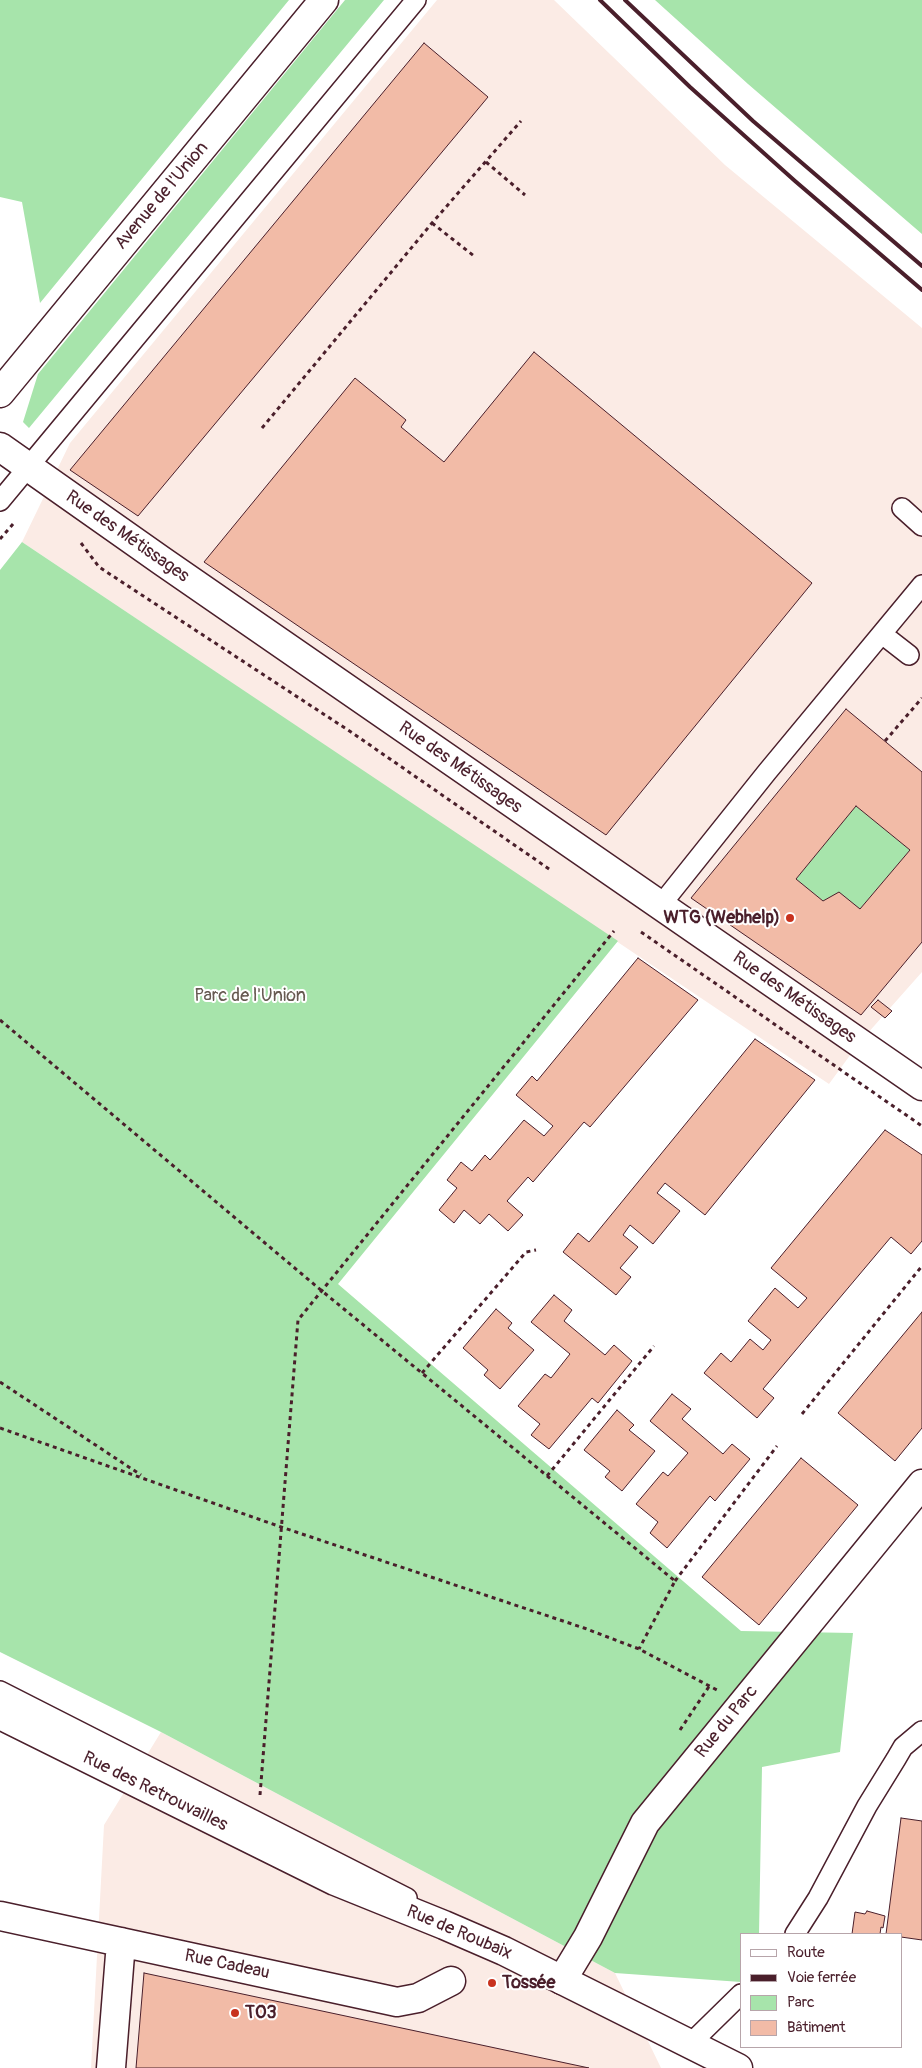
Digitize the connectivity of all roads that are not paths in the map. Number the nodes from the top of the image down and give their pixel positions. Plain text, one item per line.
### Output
1 (324, 0) edge
2 (416, 0) edge
3 (0, 392) edge
4 (0, 447) edge
5 (27, 467) junction
6 (0, 501) edge
7 (902, 508) dead end
8 (922, 526) edge
9 (922, 585) edge
10 (882, 634) junction
11 (909, 655) dead end
12 (660, 906) junction
13 (922, 1086) edge
14 (922, 1484) edge
15 (0, 1691) edge
16 (0, 1715) edge
17 (922, 1730) edge
18 (311, 1870) joint
19 (0, 1916) edge
20 (796, 1933) edge
21 (121, 1942) junction
22 (504, 1951) junction
23 (562, 1980) junction
24 (451, 1981) dead end
25 (740, 1995) edge
26 (690, 2044) junction
27 (111, 2068) edge
28 (738, 2068) edge

1 - 3 street, Avenue de l'Union
2 - 5 lane
4 - 5 street, Rue des Métissages
5 - 6 lane
5 - 12 street, Rue des Métissages
7 - 8 lane
9 - 10 lane
10 - 11 lane
10 - 12 lane
12 - 13 street, Rue des Métissages
14 - 23 street, Rue du Parc
15 - 22 lane
16 - 18 street, Rue des Retrouvailles
17 - 20 lane
18 - 22 street, Rue de Roubaix
19 - 21 street, Rue Cadeau
21 - 24 street, Rue Cadeau
21 - 27 street
22 - 23 street, Rue de Roubaix
23 - 26 street, Rue de Roubaix
25 - 26 lane
26 - 28 street, Rue de Roubaix

